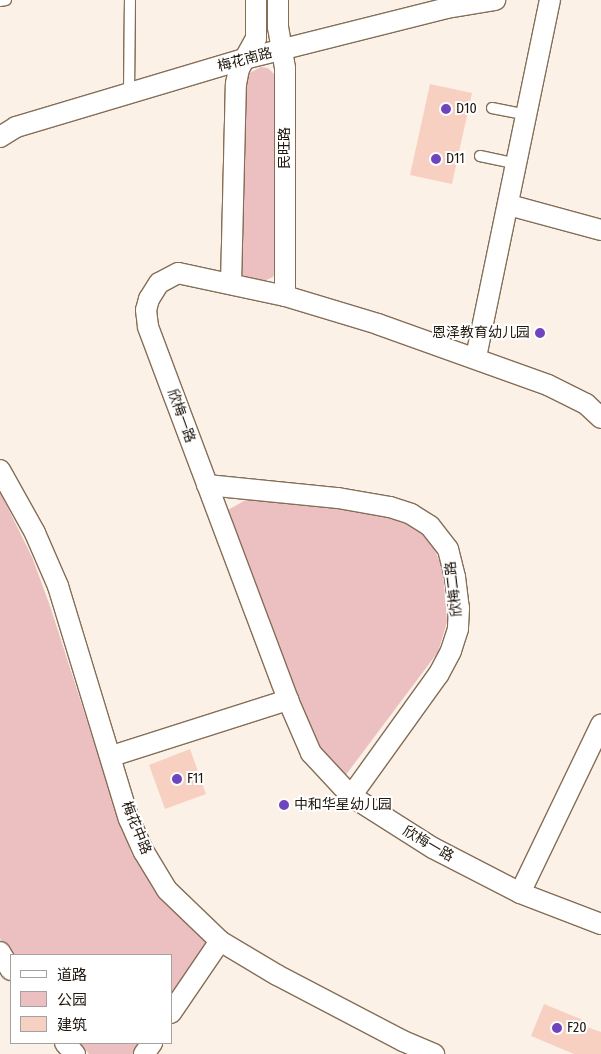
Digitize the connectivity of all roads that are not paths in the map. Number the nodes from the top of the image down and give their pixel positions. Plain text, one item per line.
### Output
1 (6, 0) edge
2 (130, 0) edge
3 (256, 0) edge
4 (278, 0) edge
5 (494, 0) edge
6 (550, 0) edge
7 (0, 1) edge
8 (283, 49) junction
9 (244, 60) junction
10 (129, 93) junction
11 (492, 108) dead end
12 (528, 115) junction
13 (0, 137) edge
14 (480, 156) dead end
15 (517, 164) junction
16 (509, 206) junction
17 (601, 230) edge
18 (231, 284) junction
19 (285, 296) junction
20 (476, 358) junction
21 (601, 418) edge
22 (0, 470) edge
23 (207, 485) junction
24 (288, 700) junction
25 (601, 724) edge
26 (112, 756) junction
27 (351, 796) junction
28 (520, 893) junction
29 (601, 924) edge
30 (220, 941) junction
31 (0, 952) edge
32 (10, 968) edge
33 (172, 1012) edge
34 (67, 1044) edge
35 (76, 1054) edge
36 (434, 1054) edge

1 - 7 lane
2 - 10 lane
3 - 9 street
4 - 8 street, 民旺路
5 - 8 street, 梅花南路
6 - 12 street
8 - 9 street, 梅花南路
8 - 19 street, 民旺路
9 - 10 street, 梅花南路
9 - 18 street
10 - 13 street, 梅花南路
11 - 12 lane
12 - 15 street
14 - 15 lane
15 - 16 street
16 - 17 street
16 - 20 street
18 - 19 street, 欣梅一路
18 - 23 street, 欣梅一路
19 - 20 street, 欣梅一路
20 - 21 street, 欣梅一路
22 - 26 street, 梅花中路
23 - 24 street, 欣梅一路
23 - 27 street, 欣梅二路
24 - 26 street
24 - 27 street, 欣梅一路
25 - 28 street
26 - 30 street, 梅花中路
27 - 28 street, 欣梅一路
28 - 29 street, 欣梅一路
30 - 33 street
30 - 36 street, 梅花中路
31 - 32 street
34 - 35 street

